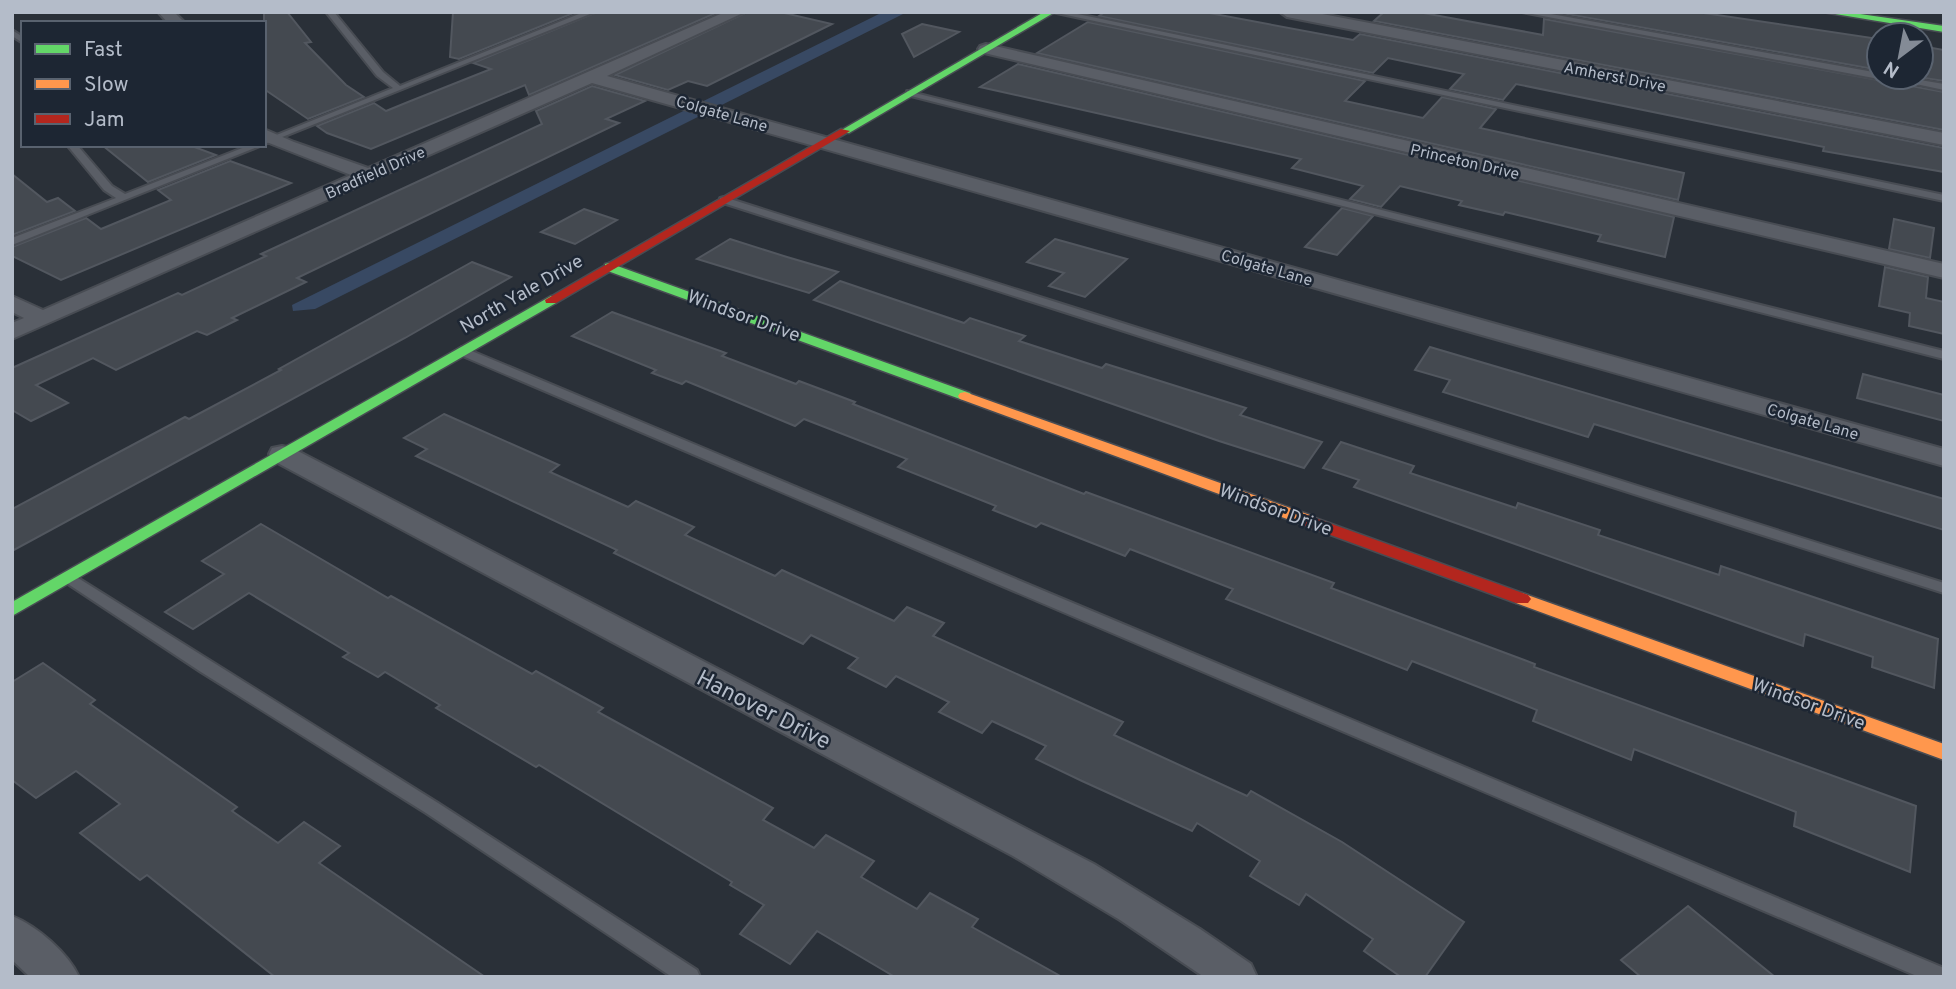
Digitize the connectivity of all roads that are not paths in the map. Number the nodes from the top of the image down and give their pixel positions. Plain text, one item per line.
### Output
1 (330, 12) edge
2 (591, 12) edge
3 (738, 12) edge
4 (1054, 12) edge
5 (1287, 12) edge
6 (1526, 12) edge
7 (1827, 12) edge
8 (1944, 29) edge
9 (986, 49) junction
10 (1865, 73) edge
11 (591, 77) junction
12 (399, 89) junction
13 (910, 93) junction
14 (1944, 139) edge
15 (266, 140) edge
16 (266, 140) edge
17 (825, 142) junction
18 (74, 147) edge
19 (248, 147) edge
20 (369, 175) junction
21 (124, 198) junction
22 (1944, 198) edge
23 (724, 200) junction
24 (12, 242) edge
25 (609, 267) junction
26 (1944, 271) edge
27 (12, 303) edge
28 (43, 319) junction
29 (12, 332) edge
30 (462, 351) junction
31 (1944, 355) edge
32 (282, 454) junction
33 (1944, 458) edge
34 (69, 577) junction
35 (1944, 588) edge
36 (12, 610) edge
37 (1944, 752) edge
38 (12, 934) edge
39 (59, 977) edge
40 (690, 977) edge
41 (1237, 977) edge
42 (1942, 977) edge

1 - 12 lane
2 - 12 lane
3 - 11 street, Bradfield Drive
4 - 9 street, North Yale Drive
4 - 22 lane
5 - 14 street, Amherst Drive
6 - 10 lane
7 - 8 street
9 - 13 street, North Yale Drive
9 - 26 street, Princeton Drive
11 - 17 street, Colgate Lane
11 - 20 street, Bradfield Drive
12 - 15 lane
13 - 17 street, North Yale Drive
13 - 31 lane
16 - 20 street
17 - 23 street, North Yale Drive
17 - 33 street, Colgate Lane
18 - 21 lane
19 - 21 lane
20 - 28 street, Bradfield Drive
21 - 24 lane
23 - 25 street, North Yale Drive
23 - 35 lane
25 - 30 street, North Yale Drive
25 - 37 street, Windsor Drive
27 - 28 street
28 - 29 street, Bradfield Drive
30 - 32 street, North Yale Drive
30 - 42 lane
32 - 34 street, North Yale Drive
32 - 41 street, Hanover Drive
34 - 36 street, North Yale Drive
34 - 40 lane
38 - 39 street

